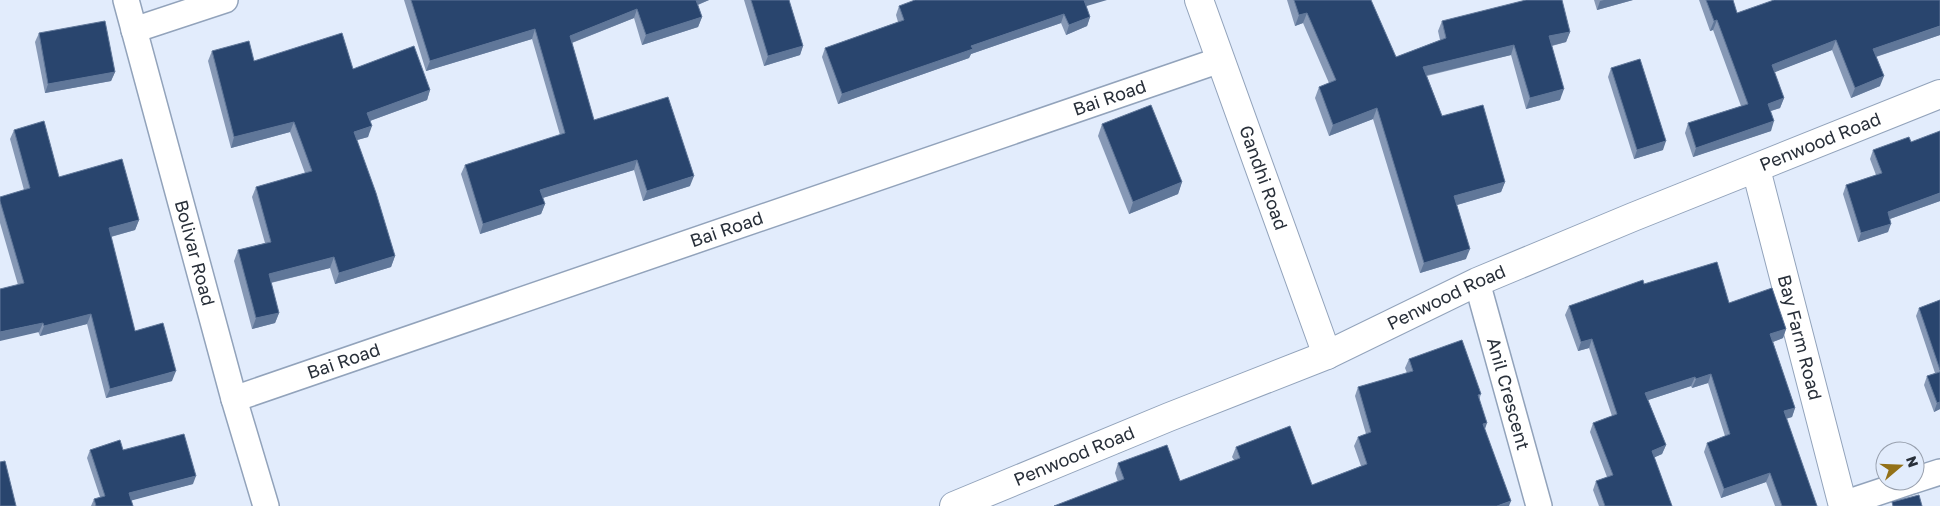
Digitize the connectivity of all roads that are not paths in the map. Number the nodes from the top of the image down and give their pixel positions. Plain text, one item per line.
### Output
1 (126, 0) edge
2 (225, 0) edge
3 (1199, 0) edge
4 (134, 30) junction
5 (1220, 60) junction
6 (1940, 94) edge
7 (1756, 169) junction
8 (1477, 282) junction
9 (1327, 355) junction
10 (234, 400) junction
11 (1940, 472) edge
12 (1925, 476) edge
13 (1882, 491) edge
14 (1843, 505) edge
15 (266, 506) edge
16 (954, 506) edge
17 (1539, 506) edge

1 - 4 street, Bolivar Road
2 - 4 street
3 - 5 street, Gandhi Road
4 - 10 street, Bolivar Road
5 - 9 street, Gandhi Road
5 - 10 street, Bai Road
6 - 7 street, Penwood Road
7 - 8 street, Penwood Road
7 - 14 street, Bay Farm Road
8 - 9 street, Penwood Road
8 - 17 street, Anil Crescent
9 - 16 street, Penwood Road
10 - 15 street, Bolivar Road
11 - 12 street
13 - 14 street

